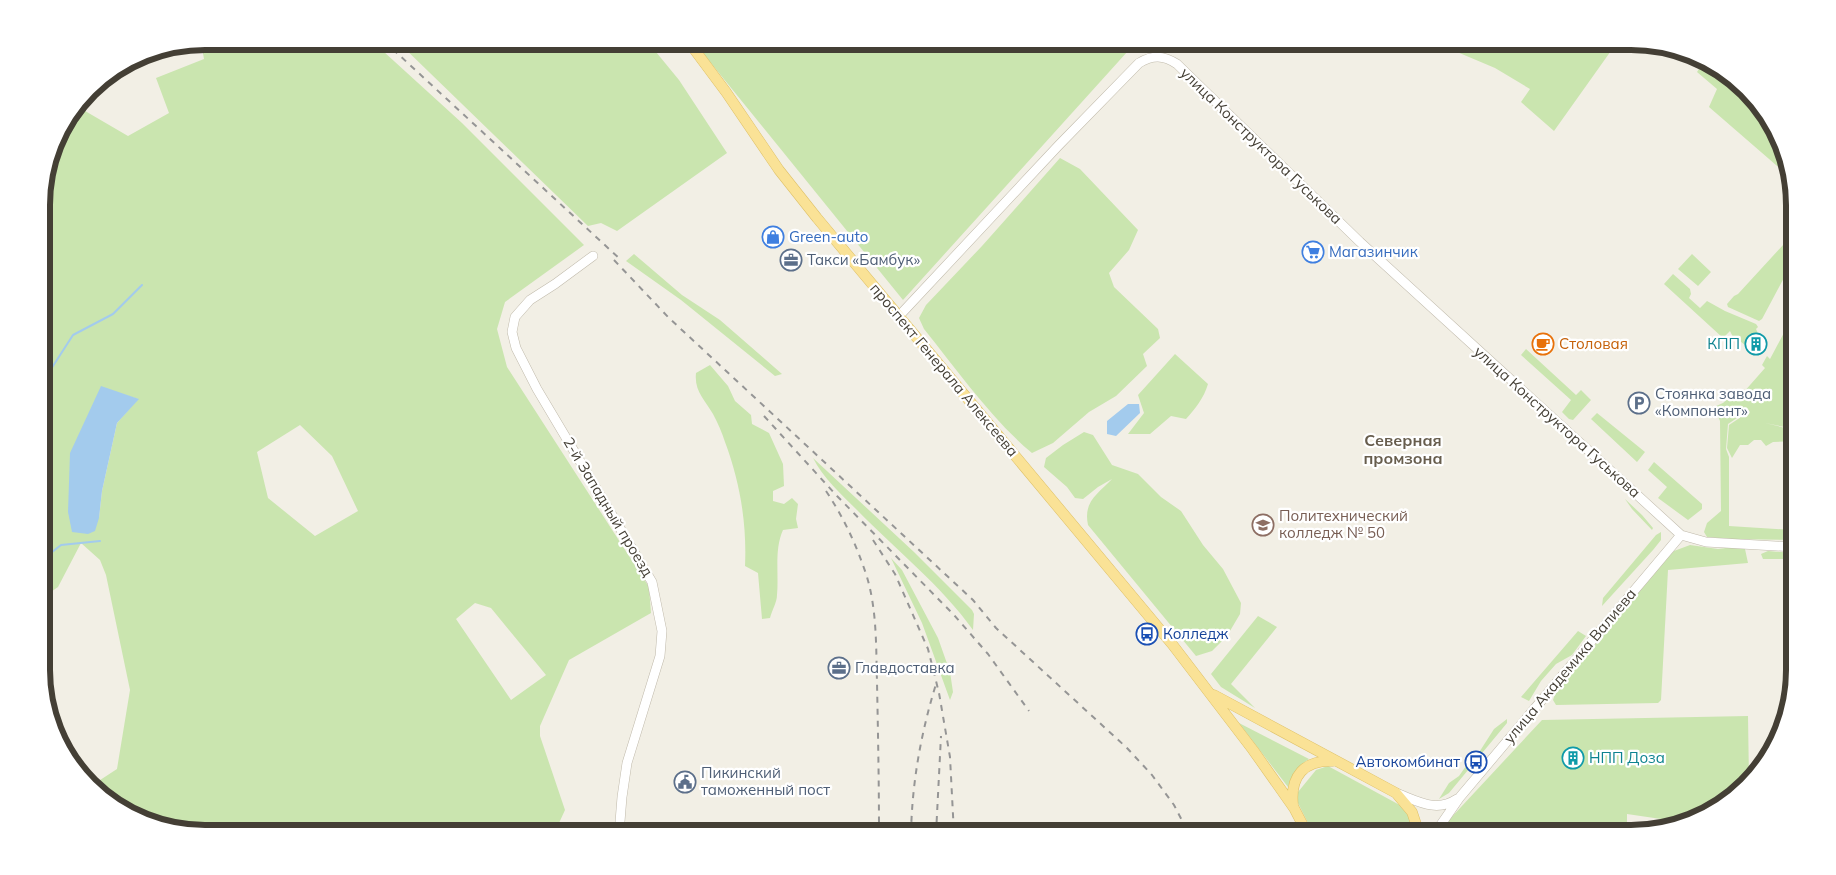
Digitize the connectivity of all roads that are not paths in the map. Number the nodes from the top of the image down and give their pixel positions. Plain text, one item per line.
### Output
1 (695, 50) edge
2 (593, 256) dead end
3 (899, 316) junction
4 (1681, 535) junction
5 (1786, 547) edge
6 (1209, 692) junction
7 (1334, 761) junction
8 (1396, 793) junction
9 (1460, 797) junction
10 (1294, 808) junction
11 (620, 825) edge
12 (1302, 825) edge
13 (1416, 825) edge
14 (1441, 825) edge

1 - 3 main road, проспект Генерала Алексеева
2 - 11 street, 2-й Западный проезд
3 - 4 street, улица Конструктора Гуськова
3 - 6 main road, проспект Генерала Алексеева
4 - 5 street, улица Конструктора Гуськова
4 - 9 street, улица Академика Валиева
6 - 7 main road, проспект Генерала Алексеева
6 - 10 main road, проспект Генерала Алексеева
7 - 8 main road, проспект Генерала Алексеева
7 - 10 main road
8 - 9 street, улица Академика Валиева
8 - 13 main road, проспект Генерала Алексеева
9 - 14 street, улица Академика Валиева
10 - 12 main road, проспект Генерала Алексеева

